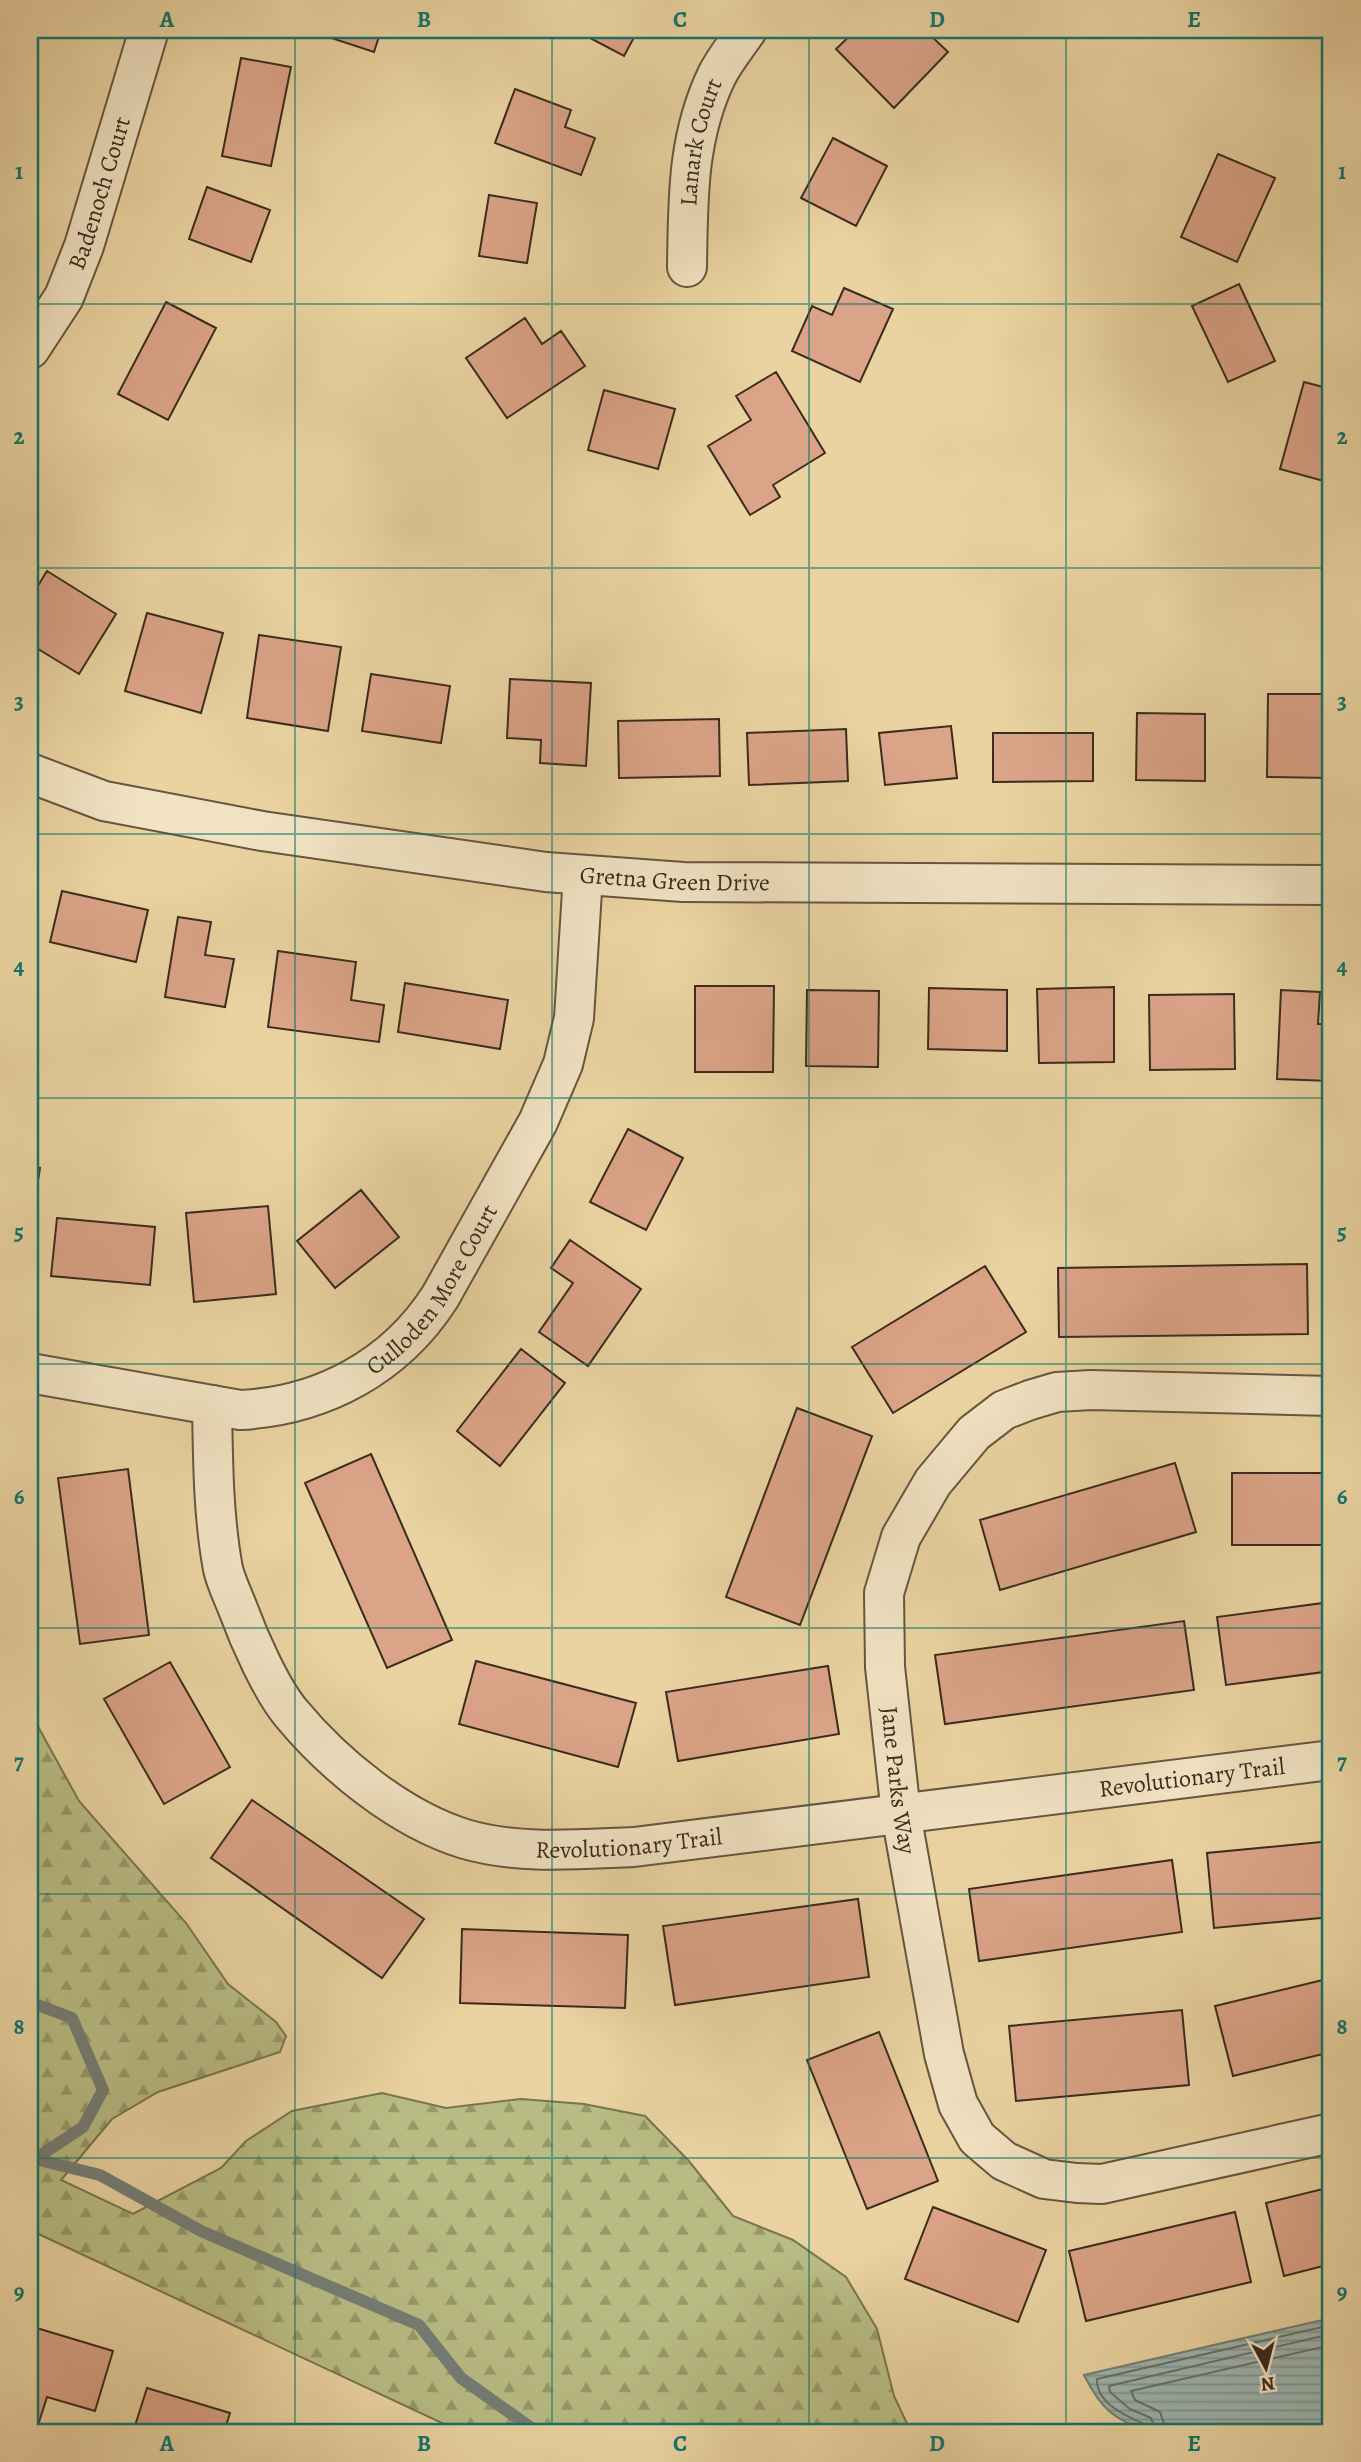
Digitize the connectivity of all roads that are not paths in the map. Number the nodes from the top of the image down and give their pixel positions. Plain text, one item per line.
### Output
1 (149, 30) edge
2 (747, 30) edge
3 (687, 267) dead end
4 (30, 349) edge
5 (30, 773) edge
6 (583, 875) junction
7 (1331, 886) edge
8 (30, 1373) edge
9 (1331, 1396) edge
10 (212, 1405) junction
11 (1331, 1760) edge
12 (901, 1814) junction
13 (1331, 2133) edge

1 - 4 street, Badenoch Court
2 - 3 street, Lanark Court
5 - 6 street, Gretna Green Drive
6 - 7 street, Gretna Green Drive
6 - 10 street, Culloden More Court
8 - 10 street, Culloden More Court
9 - 12 street, Jane Parks Way
10 - 12 street, Revolutionary Trail
11 - 12 street, Revolutionary Trail
12 - 13 street, Jane Parks Way

